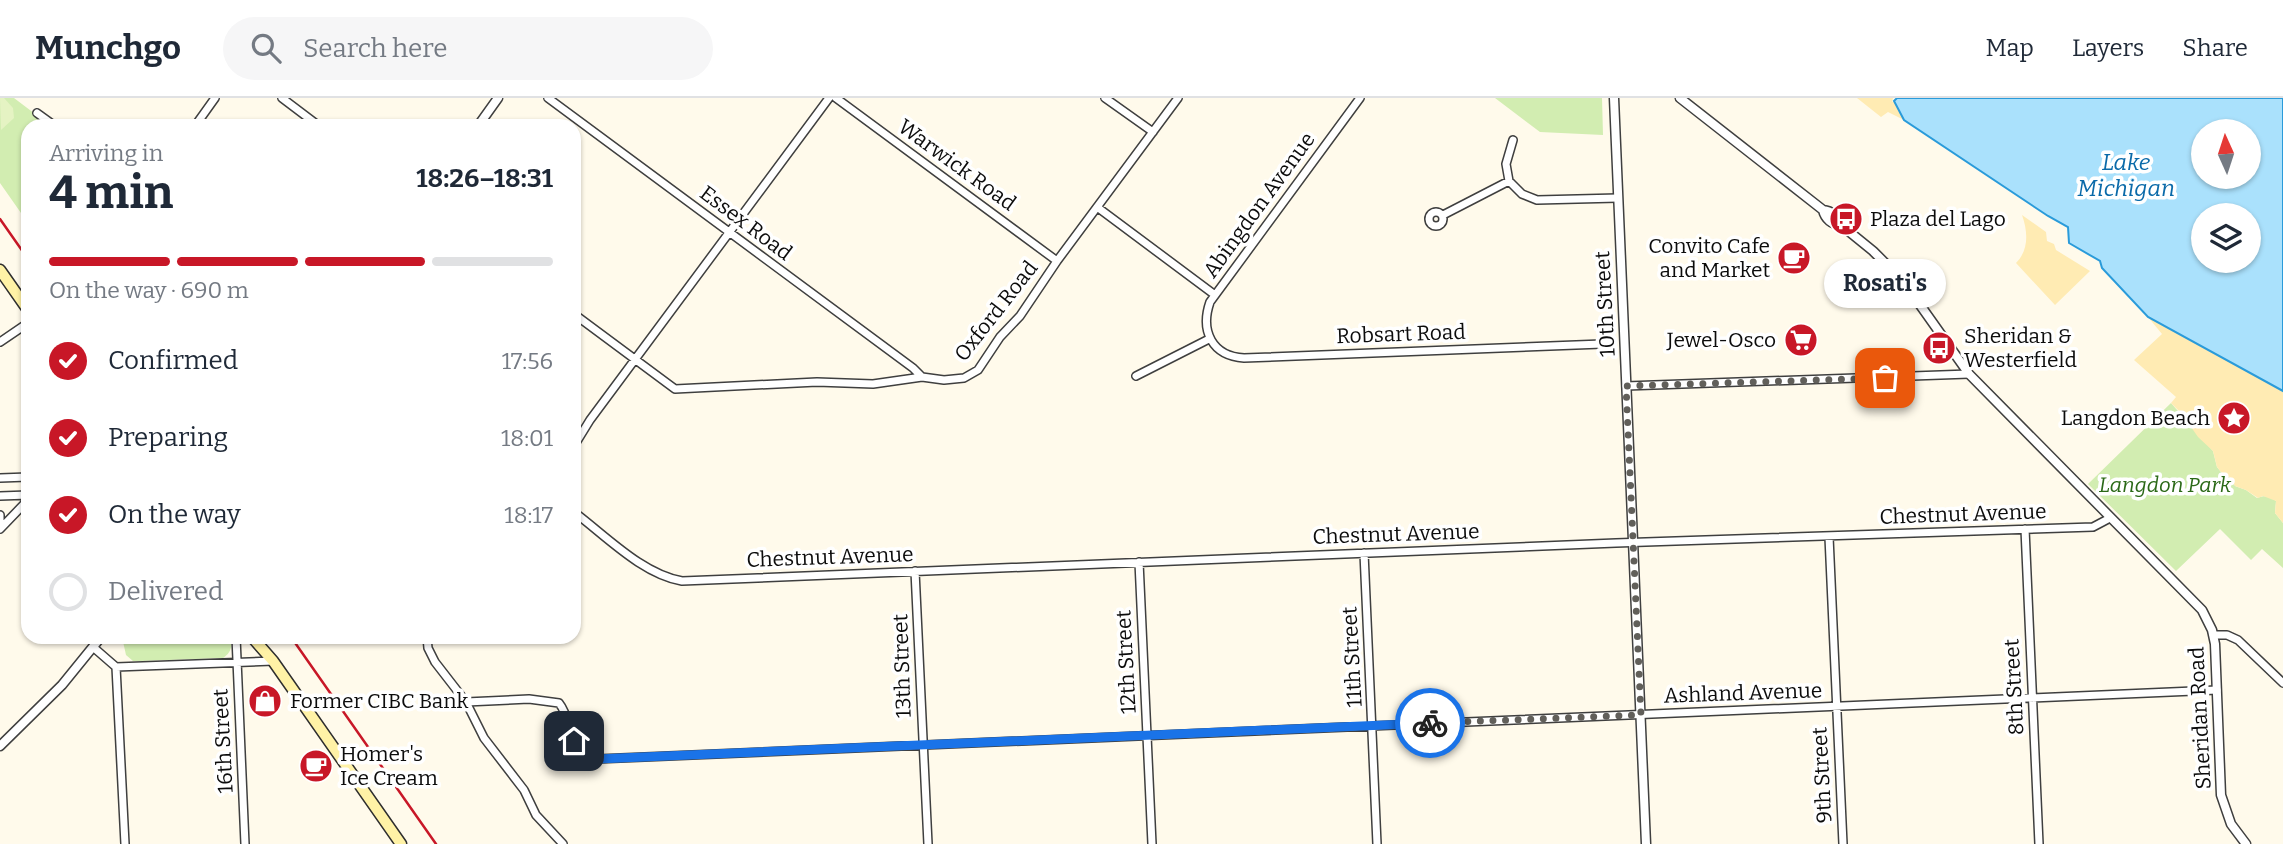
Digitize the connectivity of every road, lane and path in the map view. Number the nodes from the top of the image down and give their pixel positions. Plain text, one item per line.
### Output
1 (215, 98) edge
2 (282, 98) edge
3 (498, 98) edge
4 (548, 98) edge
5 (829, 98) edge
6 (836, 98) edge
7 (1105, 98) edge
8 (1178, 98) edge
9 (1360, 98) edge
10 (1614, 98) edge
11 (1680, 98) edge
12 (37, 113) dead end
13 (45, 119) edge
14 (200, 119) edge
15 (310, 119) edge
16 (483, 119) edge
17 (576, 119) edge
18 (581, 123) edge
19 (1153, 132) junction
20 (1513, 140) dead end
21 (1509, 181) junction
22 (1618, 198) junction
23 (1097, 206) junction
24 (1443, 215) dead end
25 (729, 233) junction
26 (1056, 261) junction
27 (0, 270) edge
28 (1215, 295) junction
29 (21, 300) edge
30 (581, 319) edge
31 (21, 328) edge
32 (1209, 339) junction
33 (0, 342) edge
34 (1602, 344) dead end
35 (635, 359) junction
36 (1969, 374) junction
37 (1136, 376) dead end
38 (922, 377) junction
39 (1626, 386) junction
40 (581, 435) edge
41 (21, 477) edge
42 (0, 478) edge
43 (0, 496) edge
44 (21, 497) edge
45 (21, 504) edge
46 (0, 515) edge
47 (581, 517) edge
48 (2110, 518) junction
49 (0, 527) edge
50 (2025, 529) junction
51 (1829, 537) junction
52 (1633, 542) junction
53 (1364, 553) junction
54 (1139, 562) junction
55 (915, 571) junction
56 (2214, 635) junction
57 (95, 644) edge
58 (236, 644) edge
59 (258, 644) edge
60 (428, 644) edge
61 (93, 647) junction
62 (273, 661) junction
63 (237, 662) junction
64 (116, 667) junction
65 (2283, 683) edge
66 (2217, 690) junction
67 (2032, 698) junction
68 (466, 702) junction
69 (1837, 706) junction
70 (1641, 715) junction
71 (1372, 725) junction
72 (1147, 735) junction
73 (923, 745) junction
74 (0, 746) edge
75 (125, 844) edge
76 (245, 844) edge
77 (401, 844) edge
78 (564, 844) edge
79 (928, 844) edge
80 (1152, 844) edge
81 (1377, 844) edge
82 (1646, 844) edge
83 (1843, 844) edge
84 (2039, 844) edge
85 (2246, 844) edge

1 - 14 street
2 - 15 street
3 - 16 street
4 - 17 street, Essex Road
5 - 25 street
6 - 26 street, Warwick Road
7 - 19 street
8 - 19 street, Oxford Road
9 - 28 street, Abingdon Avenue
10 - 22 street, 10th Street
11 - 36 street, Sheridan Road
12 - 13 street
18 - 25 street, Essex Road
19 - 23 street, Oxford Road
20 - 21 street
21 - 22 street
21 - 24 street
22 - 39 street, 10th Street
23 - 26 street, Oxford Road
23 - 28 street
25 - 35 street
25 - 38 street, Essex Road
26 - 38 street, Oxford Road
27 - 29 main road
28 - 32 street, Abingdon Avenue
30 - 35 street
31 - 33 street
32 - 34 street, Robsart Road
32 - 37 street
35 - 38 street, Oxford Road
35 - 40 street
36 - 39 street
36 - 48 street, Sheridan Road
39 - 52 street, 10th Street
41 - 42 street
43 - 44 street
45 - 49 street
46 - 49 street
47 - 55 street, Chestnut Avenue
48 - 50 street, Chestnut Avenue
48 - 56 street, Sheridan Road
50 - 51 street, Chestnut Avenue
50 - 67 street, 8th Street
51 - 52 street, Chestnut Avenue
51 - 69 street, 9th Street
52 - 53 street, Chestnut Avenue
52 - 70 street, 10th Street
53 - 54 street, Chestnut Avenue
53 - 71 street, 11th Street
54 - 55 street, Chestnut Avenue
54 - 72 street, 12th Street
55 - 73 street, 13th Street
56 - 65 street
56 - 66 street, Sheridan Road
57 - 61 street
58 - 63 street, 16th Street
59 - 62 main road
60 - 68 street
61 - 64 street
61 - 74 street
62 - 63 street
62 - 77 main road
63 - 64 street
63 - 76 street, 16th Street
64 - 75 street
66 - 67 street, Ashland Avenue
66 - 85 street, Sheridan Road
67 - 69 street, Ashland Avenue
67 - 84 street, 8th Street
68 - 73 street, Ashland Avenue
68 - 78 street
69 - 70 street, Ashland Avenue
69 - 83 street, 9th Street
70 - 71 street, Ashland Avenue
70 - 82 street, 10th Street
71 - 72 street, Ashland Avenue
71 - 81 street, 11th Street
72 - 73 street, Ashland Avenue
72 - 80 street, 12th Street
73 - 79 street, 13th Street

